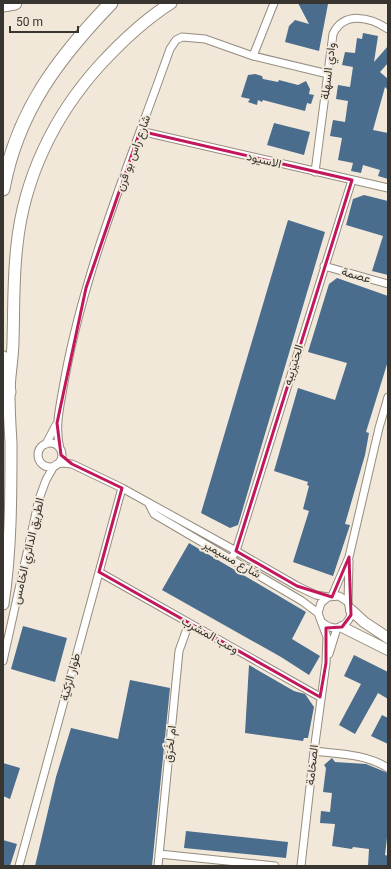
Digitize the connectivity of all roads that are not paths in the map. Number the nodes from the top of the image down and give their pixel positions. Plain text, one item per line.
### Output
1 (15, 3) edge
2 (111, 3) edge
3 (171, 3) edge
4 (274, 3) edge
5 (3, 6) edge
6 (388, 29) edge
7 (253, 56) junction
8 (328, 74) junction
9 (140, 131) junction
10 (315, 172) junction
11 (352, 180) junction
12 (3, 188) edge
13 (388, 188) edge
14 (324, 266) junction
15 (388, 284) edge
16 (3, 358) edge
17 (9, 392) junction
18 (388, 397) edge
19 (57, 423) junction
20 (46, 444) junction
21 (61, 452) junction
22 (72, 464) junction
23 (56, 465) junction
24 (122, 488) junction
25 (149, 504) junction
26 (236, 551) junction
27 (349, 557) junction
28 (231, 559) junction
29 (99, 572) junction
30 (287, 581) junction
31 (283, 589) junction
32 (330, 596) junction
33 (3, 604) edge
34 (350, 606) junction
35 (318, 613) junction
36 (189, 623) junction
37 (323, 623) junction
38 (340, 627) junction
39 (388, 638) edge
40 (388, 650) edge
41 (3, 661) edge
42 (326, 664) junction
43 (320, 698) junction
44 (314, 751) junction
45 (388, 768) edge
46 (159, 854) junction
47 (258, 865) edge
48 (19, 866) edge
49 (158, 866) edge
50 (275, 866) edge
51 (301, 866) edge

1 - 5 highway
2 - 12 highway
3 - 17 main road
4 - 7 street
6 - 8 street, وادي السهلة
7 - 8 street, شارع راس بو قرن
7 - 9 street, شارع راس بو قرن
8 - 10 street, وادي السهلة
9 - 10 street, الاسيود
9 - 19 street, شارع راس بو قرن
10 - 11 street, الاسيود
11 - 13 street, الاسيود
11 - 14 street, الحنيزيبه
14 - 15 street, عصمة
14 - 26 street, الحنيزيبه
16 - 17 highway
17 - 33 main road
18 - 27 street
19 - 20 street, شارع راس بو قرن
19 - 21 street, شارع راس بو قرن
20 - 21 street
20 - 23 street
21 - 22 street, شارع مسيمير
21 - 23 street
22 - 23 street, شارع مسيمير
22 - 24 street, شارع مسيمير
23 - 41 street, الطريق الدائري الخامس
24 - 25 street, شارع مسيمير
24 - 29 street, طوار الرّكية
25 - 26 street, شارع مسيمير
25 - 28 street, شارع مسيمير
26 - 28 street, الحنيزيبه
26 - 30 street, شارع مسيمير
27 - 32 street
27 - 34 street
28 - 31 street, شارع مسيمير
29 - 36 street, وعب المشرب
29 - 48 street, طوار الرّكية
30 - 31 street
30 - 32 street, شارع مسيمير
31 - 35 street, شارع مسيمير
32 - 34 street
32 - 35 street
34 - 38 street
34 - 39 street
35 - 37 street
36 - 43 street, وعب المشرب
36 - 46 street, ام لخَرَق
37 - 38 street
37 - 42 street, الصخامة
38 - 40 street
38 - 42 street, الصخامة
42 - 43 street, الصخامة
43 - 44 street, الصخامة
44 - 45 street
44 - 51 street, الصخامة
46 - 47 street
46 - 49 street, ام لخَرَق
47 - 50 street

